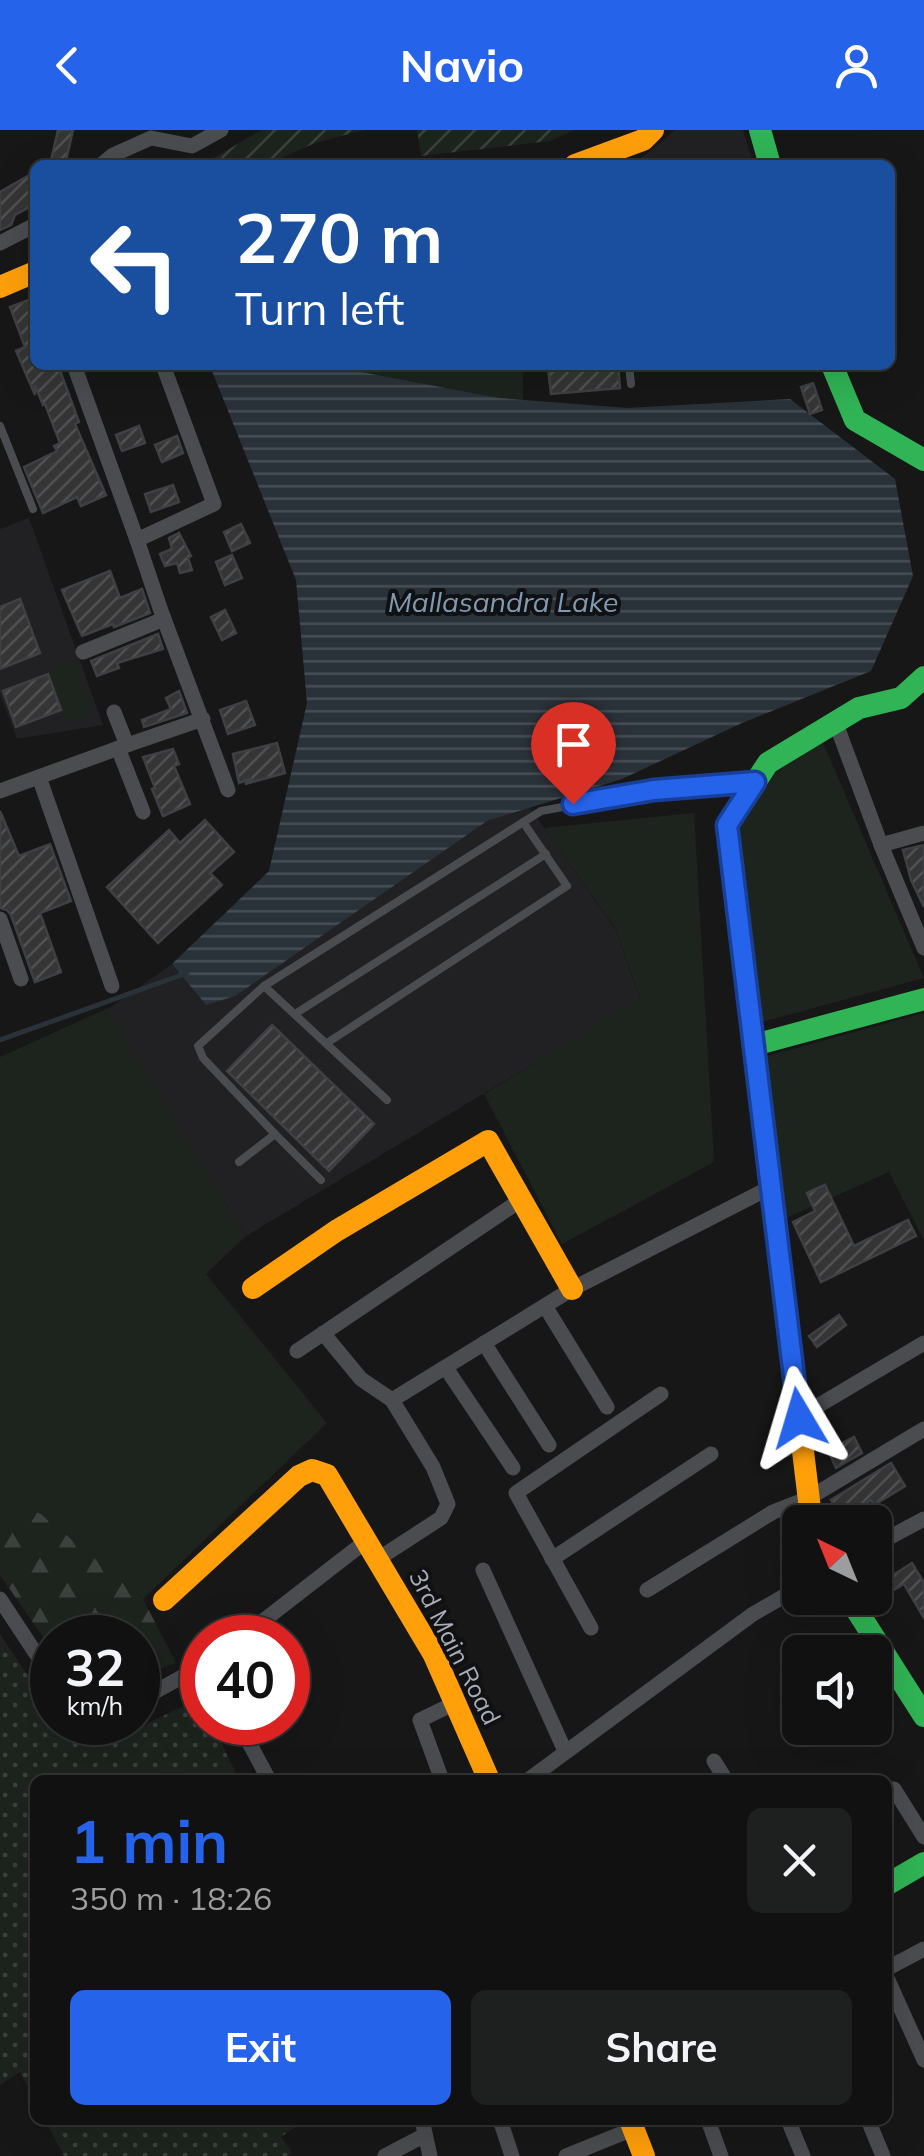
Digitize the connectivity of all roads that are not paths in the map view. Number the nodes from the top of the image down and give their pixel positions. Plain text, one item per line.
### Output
1 (221, 130) edge
2 (653, 130) edge
3 (760, 130) edge
4 (106, 160) edge
5 (600, 160) edge
6 (769, 160) edge
7 (30, 228) edge
8 (0, 243) edge
9 (30, 274) edge
10 (0, 288) edge
11 (76, 370) edge
12 (165, 370) edge
13 (629, 370) edge
14 (834, 370) edge
15 (631, 384) dead end
16 (0, 426) edge
17 (924, 460) edge
18 (32, 509) dead end
19 (138, 540) junction
20 (164, 618) junction
21 (83, 652) dead end
22 (924, 677) edge
23 (114, 712) dead end
24 (202, 719) junction
25 (835, 720) junction
26 (123, 746) junction
27 (40, 776) junction
28 (755, 782) junction
29 (228, 790) dead end
30 (0, 791) edge
31 (143, 812) dead end
32 (523, 822) junction
33 (924, 833) edge
34 (881, 845) junction
35 (546, 854) junction
36 (0, 919) edge
37 (924, 948) edge
38 (21, 979) dead end
39 (112, 986) dead end
40 (264, 986) junction
41 (924, 999) edge
42 (294, 1014) junction
43 (327, 1044) junction
44 (754, 1045) junction
45 (387, 1100) dead end
46 (275, 1134) junction
47 (240, 1162) dead end
48 (321, 1180) dead end
49 (771, 1187) junction
50 (521, 1200) junction
51 (254, 1288) dead end
52 (572, 1288) junction
53 (545, 1306) junction
54 (323, 1333) junction
55 (484, 1343) junction
56 (924, 1343) edge
57 (297, 1351) dead end
58 (446, 1368) junction
59 (661, 1394) dead end
60 (392, 1400) junction
61 (607, 1407) dead end
62 (799, 1418) junction
63 (924, 1429) edge
64 (549, 1446) dead end
65 (711, 1454) dead end
66 (513, 1468) dead end
67 (808, 1498) junction
68 (810, 1505) edge
69 (924, 1519) edge
70 (892, 1536) edge
71 (372, 1550) junction
72 (552, 1558) junction
73 (483, 1570) dead end
74 (647, 1590) dead end
75 (782, 1597) edge
76 (0, 1599) edge
77 (164, 1600) dead end
78 (274, 1615) edge
79 (860, 1615) edge
80 (592, 1628) dead end
81 (30, 1645) edge
82 (455, 1703) junction
83 (922, 1707) edge
84 (250, 1745) edge
85 (565, 1751) junction
86 (714, 1762) dead end
87 (266, 1775) edge
88 (440, 1775) edge
89 (487, 1775) edge
90 (534, 1775) edge
91 (723, 1775) edge
92 (894, 1789) dead end
93 (924, 1837) edge
94 (924, 1863) edge
95 (892, 1882) edge
96 (924, 1949) edge
97 (892, 1966) edge
98 (892, 1987) edge
99 (920, 2037) edge
100 (924, 2060) edge
101 (502, 2125) edge
102 (632, 2125) edge
103 (710, 2125) edge
104 (790, 2125) edge
105 (870, 2125) edge
106 (424, 2127) edge
107 (385, 2156) edge
108 (430, 2156) edge
109 (512, 2156) edge
110 (566, 2156) edge
111 (644, 2156) edge
112 (721, 2156) edge
113 (803, 2156) edge
114 (883, 2156) edge

1 - 4 street
2 - 5 street
3 - 6 street
7 - 8 street
9 - 10 street
11 - 19 street
12 - 19 street
13 - 15 lane
14 - 17 street
16 - 18 lane
19 - 20 street
20 - 21 street
20 - 24 street
22 - 25 street
23 - 26 street
24 - 26 street
24 - 29 street
25 - 28 street
25 - 34 street
26 - 27 street
26 - 31 street
27 - 30 street
27 - 39 street
28 - 32 lane
28 - 44 street
32 - 35 lane
32 - 40 lane
33 - 34 street
34 - 37 street
35 - 42 lane
35 - 43 lane
36 - 38 street
40 - 42 lane
40 - 46 lane
41 - 44 street
42 - 43 lane
43 - 45 lane
44 - 49 street
46 - 47 lane
46 - 48 lane
49 - 52 street
49 - 62 street
50 - 51 street
50 - 52 street
50 - 54 street
52 - 53 street
53 - 55 street
53 - 61 street
54 - 57 street
54 - 60 street
55 - 58 street
55 - 64 street
56 - 62 street
58 - 60 street
58 - 66 street
59 - 72 street
60 - 71 street
62 - 67 street
63 - 67 street
65 - 72 street
67 - 68 street
67 - 74 street
69 - 70 street
71 - 77 street, 3rd Main Road
71 - 78 street
71 - 82 street, 3rd Main Road
72 - 80 street
73 - 85 street
75 - 85 street
76 - 81 street
79 - 83 street
82 - 88 street
82 - 89 street, 3rd Main Road
84 - 87 street
85 - 90 street
86 - 91 street
92 - 93 street
94 - 95 street
96 - 97 street
98 - 99 street
99 - 100 street
101 - 109 street
102 - 110 street
102 - 111 street
103 - 112 street
104 - 113 street
105 - 114 street
106 - 107 street
106 - 108 street

